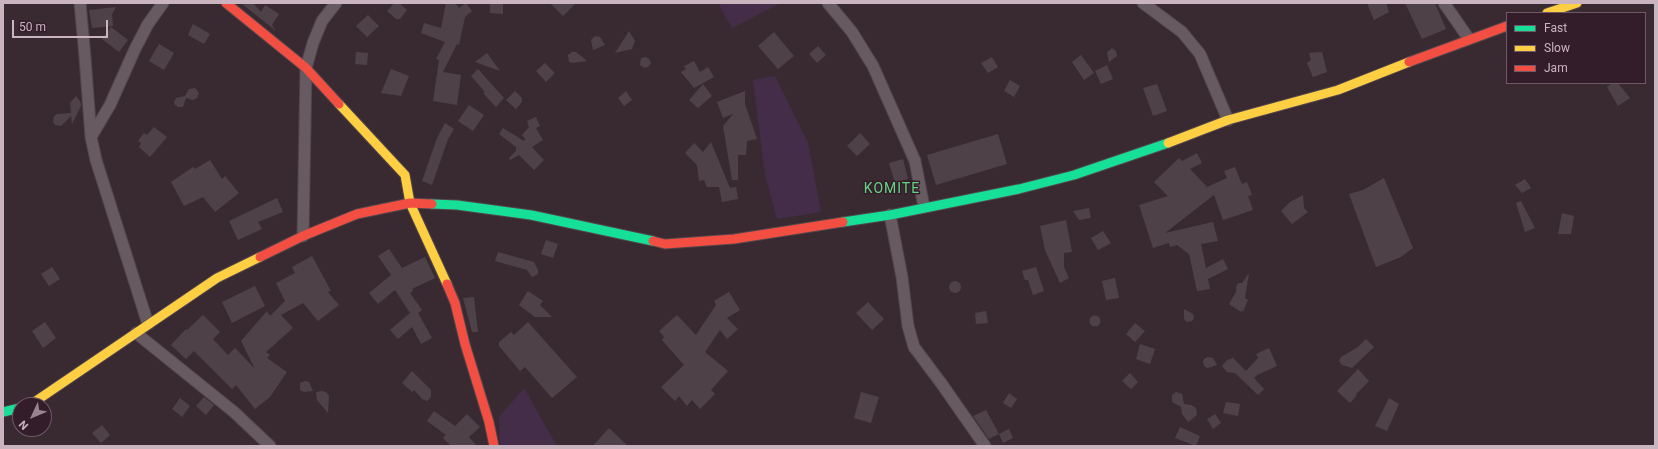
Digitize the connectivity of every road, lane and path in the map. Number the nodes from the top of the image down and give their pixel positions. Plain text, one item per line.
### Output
1 (80, 3) edge
2 (163, 3) edge
3 (226, 3) edge
4 (336, 3) edge
5 (828, 3) edge
6 (1143, 3) edge
7 (1444, 3) edge
8 (1577, 3) edge
9 (1550, 12) edge
10 (1506, 26) edge
11 (1469, 39) junction
12 (306, 68) junction
13 (1228, 120) junction
14 (91, 137) junction
15 (410, 203) junction
16 (924, 207) junction
17 (890, 215) junction
18 (303, 236) junction
19 (148, 324) junction
20 (136, 333) junction
21 (42, 397) edge
22 (269, 446) edge
23 (494, 446) edge
24 (985, 446) edge

1 - 14 street
2 - 14 street
3 - 12 street
4 - 12 street
5 - 16 street
6 - 13 street
7 - 11 street
8 - 9 street
10 - 11 street
11 - 13 street
12 - 15 street
12 - 18 street
13 - 16 street
14 - 19 street
15 - 17 street
15 - 18 street
15 - 23 street
16 - 17 street
17 - 24 street
18 - 19 street
19 - 20 street
20 - 21 street
20 - 22 street

